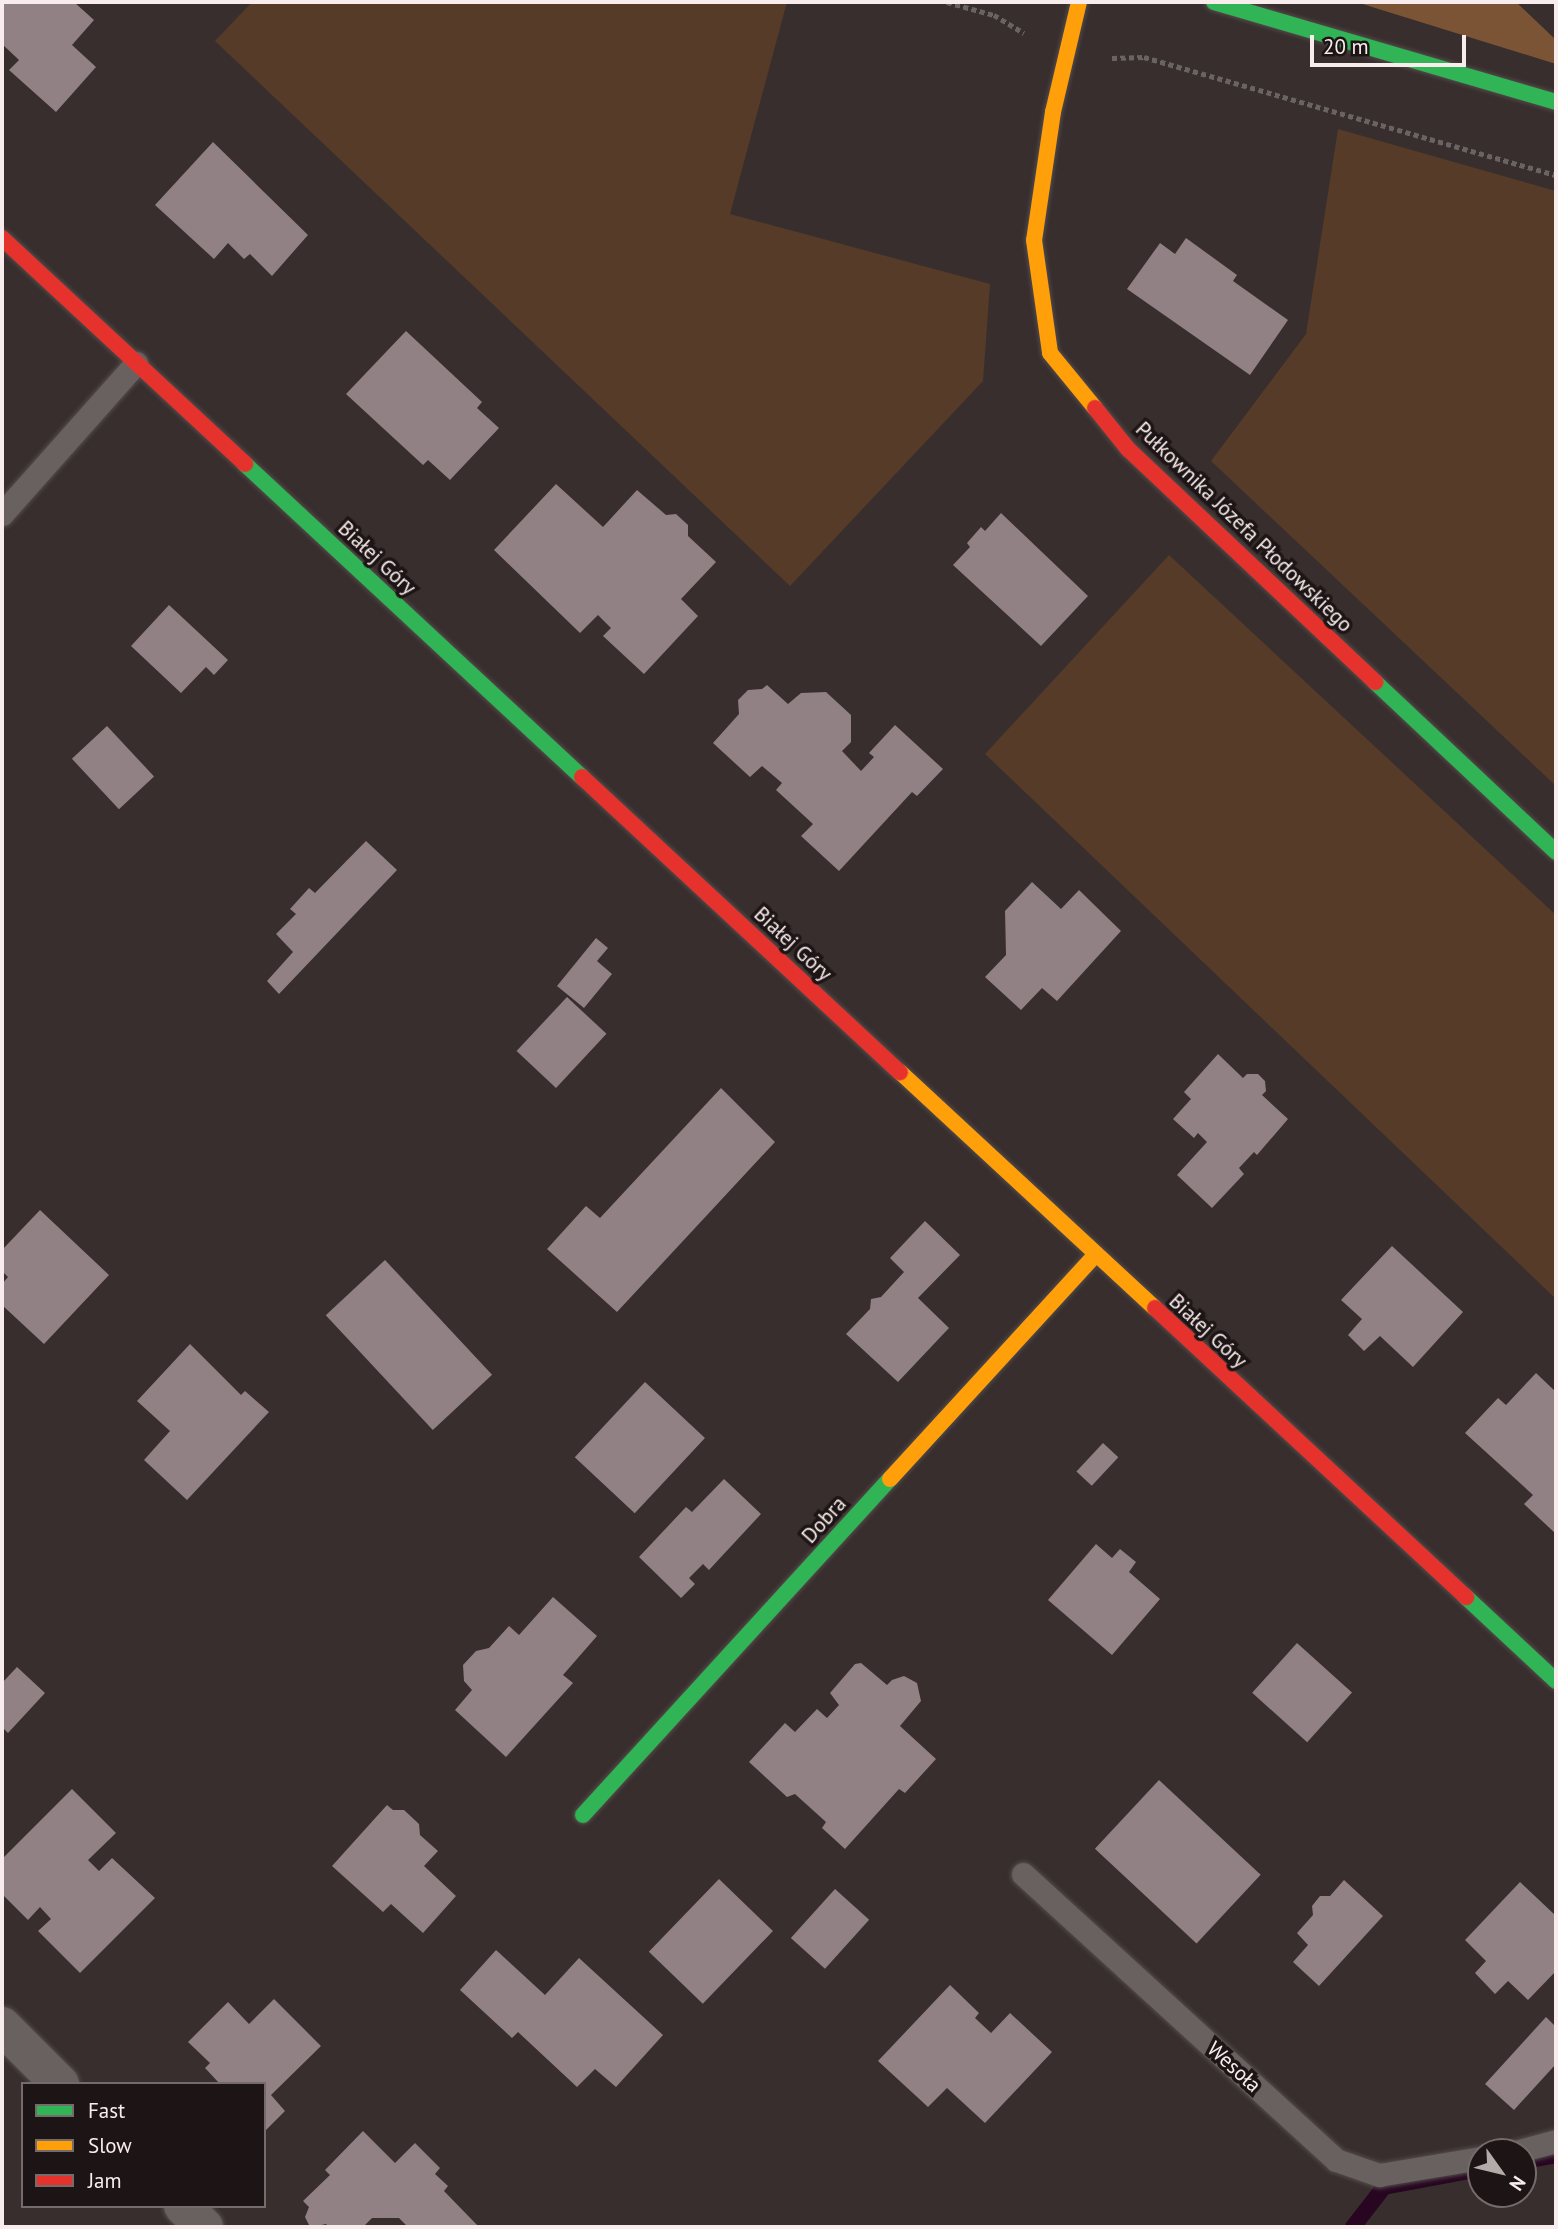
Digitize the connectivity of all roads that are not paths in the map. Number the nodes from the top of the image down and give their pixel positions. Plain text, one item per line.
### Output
1 (1079, 2) edge
2 (1214, 2) edge
3 (1556, 102) edge
4 (2, 238) edge
5 (136, 363) junction
6 (2, 514) edge
7 (1556, 852) edge
8 (1096, 1254) junction
9 (1556, 1681) edge
10 (583, 1815) dead end
11 (1023, 1874) dead end
12 (2, 2026) edge
13 (58, 2082) edge
14 (1556, 2141) edge
15 (1537, 2146) edge
16 (1467, 2160) edge
17 (185, 2208) edge
18 (204, 2227) edge

1 - 7 street, Pułkownika Józefa Płodowskiego
2 - 3 street
4 - 5 street, Białej Góry
5 - 6 lane
5 - 8 street, Białej Góry
8 - 9 street, Białej Góry
8 - 10 street, Dobra
11 - 16 lane, Wesoła
12 - 13 street
14 - 15 lane
17 - 18 street

